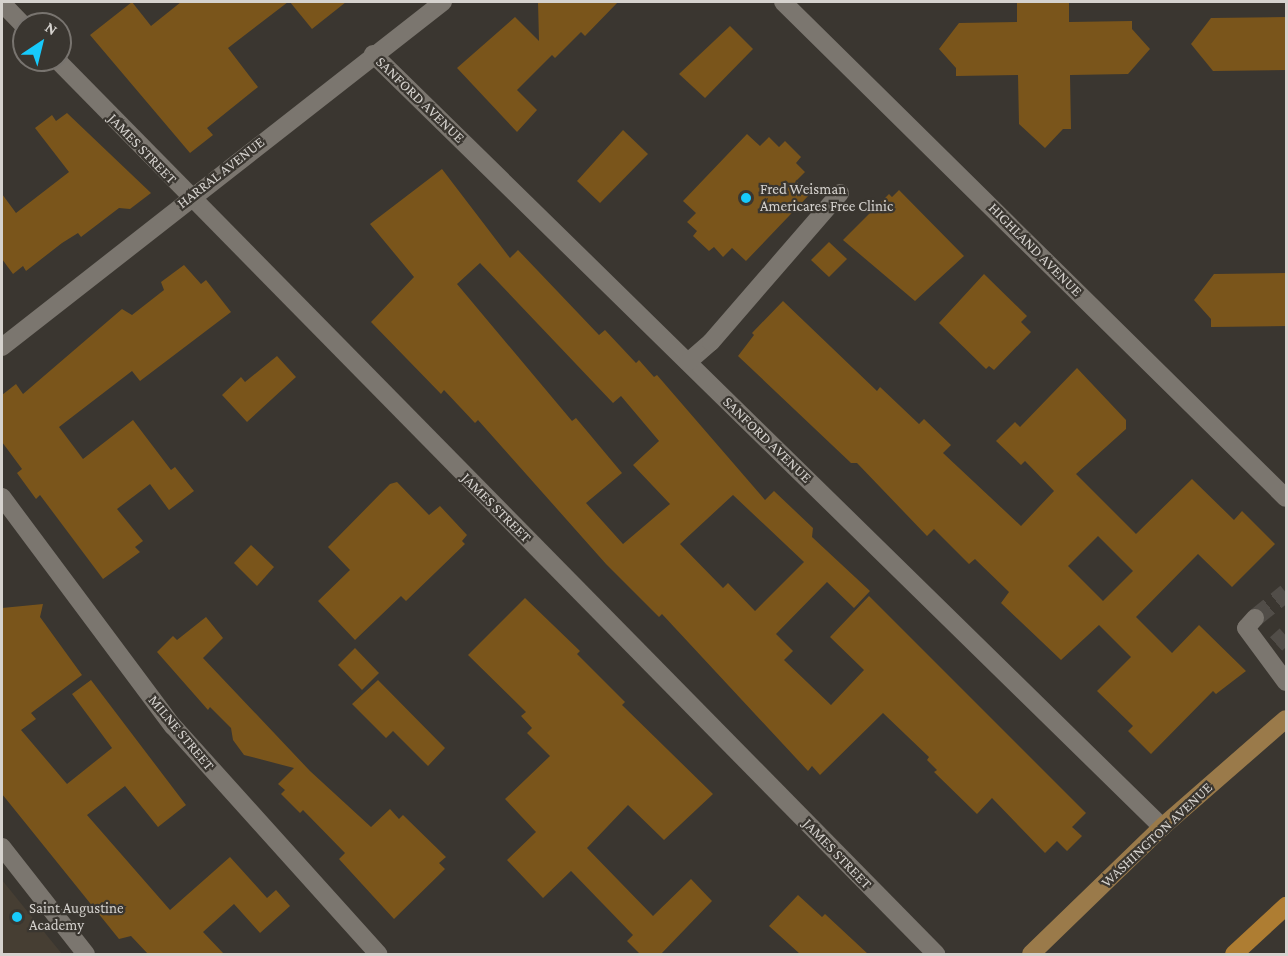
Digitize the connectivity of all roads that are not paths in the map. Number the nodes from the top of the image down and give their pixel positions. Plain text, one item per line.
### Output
1 (443, 2) edge
2 (783, 2) edge
3 (373, 54) junction
4 (69, 72) edge
5 (840, 193) dead end
6 (190, 198) junction
7 (2, 347) edge
8 (688, 362) junction
9 (2, 497) edge
10 (1287, 498) edge
11 (1255, 618) dead end
12 (1287, 682) edge
13 (1287, 719) edge
14 (1161, 827) junction
15 (2, 848) edge
16 (1287, 906) edge
17 (86, 954) edge
18 (378, 954) edge
19 (936, 954) edge
20 (1030, 954) edge
21 (1234, 954) edge

1 - 3 street, HARRAL AVENUE
2 - 10 street, HIGHLAND AVENUE
3 - 6 street, HARRAL AVENUE
3 - 8 street, SANFORD AVENUE
4 - 6 street, JAMES STREET
5 - 8 street
6 - 7 street, HARRAL AVENUE
6 - 19 street, JAMES STREET
8 - 14 street, SANFORD AVENUE
9 - 18 street, MILNE STREET
11 - 12 street
13 - 14 main road, WASHINGTON AVENUE
14 - 20 main road, WASHINGTON AVENUE
15 - 17 street
16 - 21 highway

